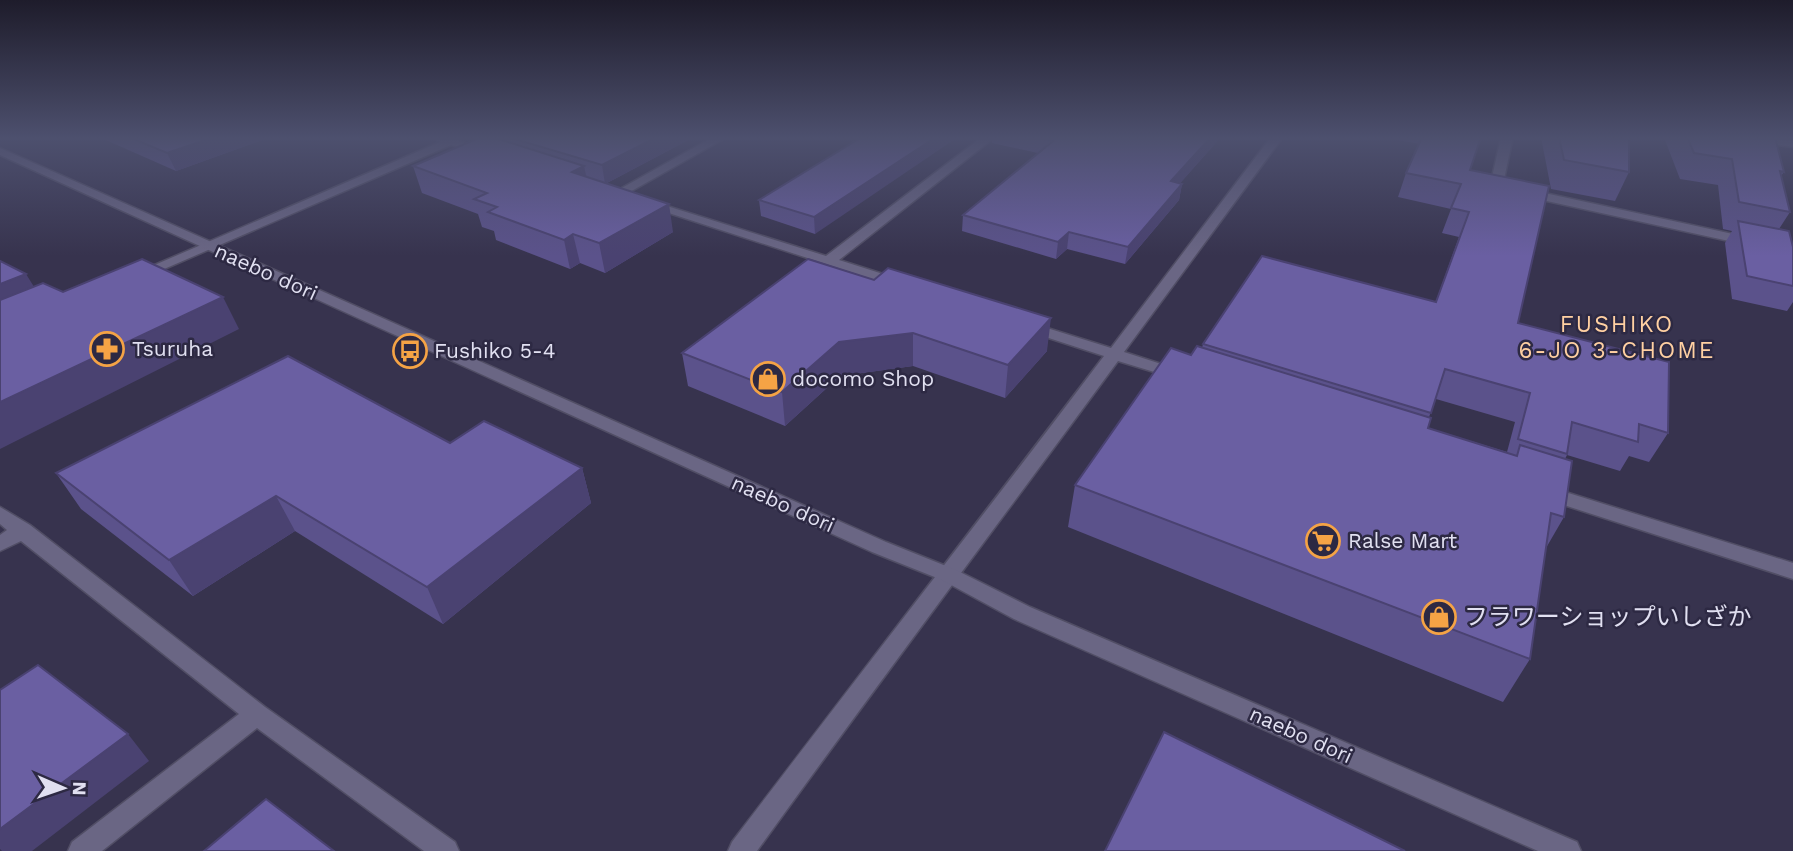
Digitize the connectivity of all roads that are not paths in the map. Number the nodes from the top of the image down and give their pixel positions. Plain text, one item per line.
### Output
1 (57, 177) edge
2 (363, 177) edge
3 (642, 177) edge
4 (938, 177) edge
5 (1248, 177) edge
6 (1498, 177) edge
7 (207, 245) junction
8 (1793, 251) edge
9 (829, 261) junction
10 (120, 283) edge
11 (919, 291) edge
12 (1010, 320) edge
13 (1114, 354) junction
14 (1194, 380) edge
15 (1527, 486) edge
16 (0, 514) edge
17 (23, 530) junction
18 (0, 544) edge
19 (1793, 571) edge
20 (949, 575) junction
21 (257, 713) junction
22 (81, 851) edge
23 (446, 851) edge
24 (741, 851) edge
25 (1568, 851) edge

1 - 7 street, naebo dori
2 - 7 street
3 - 9 street
4 - 9 street
5 - 13 street
6 - 8 street
7 - 10 street
7 - 20 street, naebo dori
9 - 11 street
12 - 13 street
13 - 14 street
13 - 20 street
15 - 19 street
16 - 17 street
17 - 18 street
17 - 21 street
20 - 24 street
20 - 25 street, naebo dori
21 - 22 street
21 - 23 street

